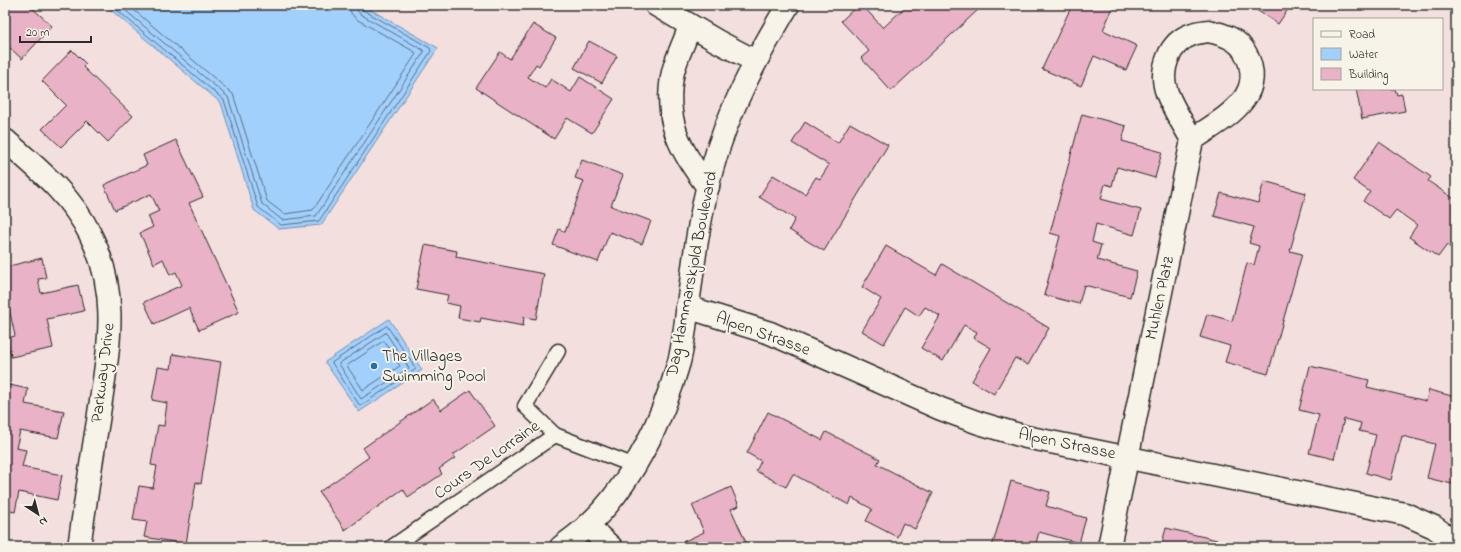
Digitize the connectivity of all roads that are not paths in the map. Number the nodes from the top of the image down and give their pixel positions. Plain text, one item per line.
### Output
1 (656, 5) edge
2 (788, 5) edge
3 (690, 26) junction
4 (755, 61) junction
5 (5, 140) edge
6 (1192, 140) junction
7 (708, 187) junction
8 (687, 307) junction
9 (558, 351) dead end
10 (555, 435) junction
11 (1128, 457) junction
12 (634, 466) junction
13 (588, 526) junction
14 (1456, 543) edge
15 (79, 547) edge
16 (392, 547) edge
17 (561, 547) edge
18 (611, 547) edge
19 (1109, 547) edge

1 - 3 street
2 - 4 street, Dag Hammarskjold Boulevard
3 - 4 street
3 - 7 street
4 - 7 street, Dag Hammarskjold Boulevard
5 - 15 street, Parkway Drive
6 - 6 street
6 - 11 street, Muhlen Platz
7 - 8 street, Dag Hammarskjold Boulevard
8 - 11 street, Alpen Strasse
8 - 12 street, Dag Hammarskjold Boulevard
9 - 10 lane, Cours De Lorraine
10 - 12 lane
10 - 16 lane, Cours De Lorraine
11 - 14 street, Alpen Strasse
11 - 19 street, Muhlen Platz
12 - 13 street, Dag Hammarskjold Boulevard
13 - 17 street, Dag Hammarskjold Boulevard
13 - 18 street

